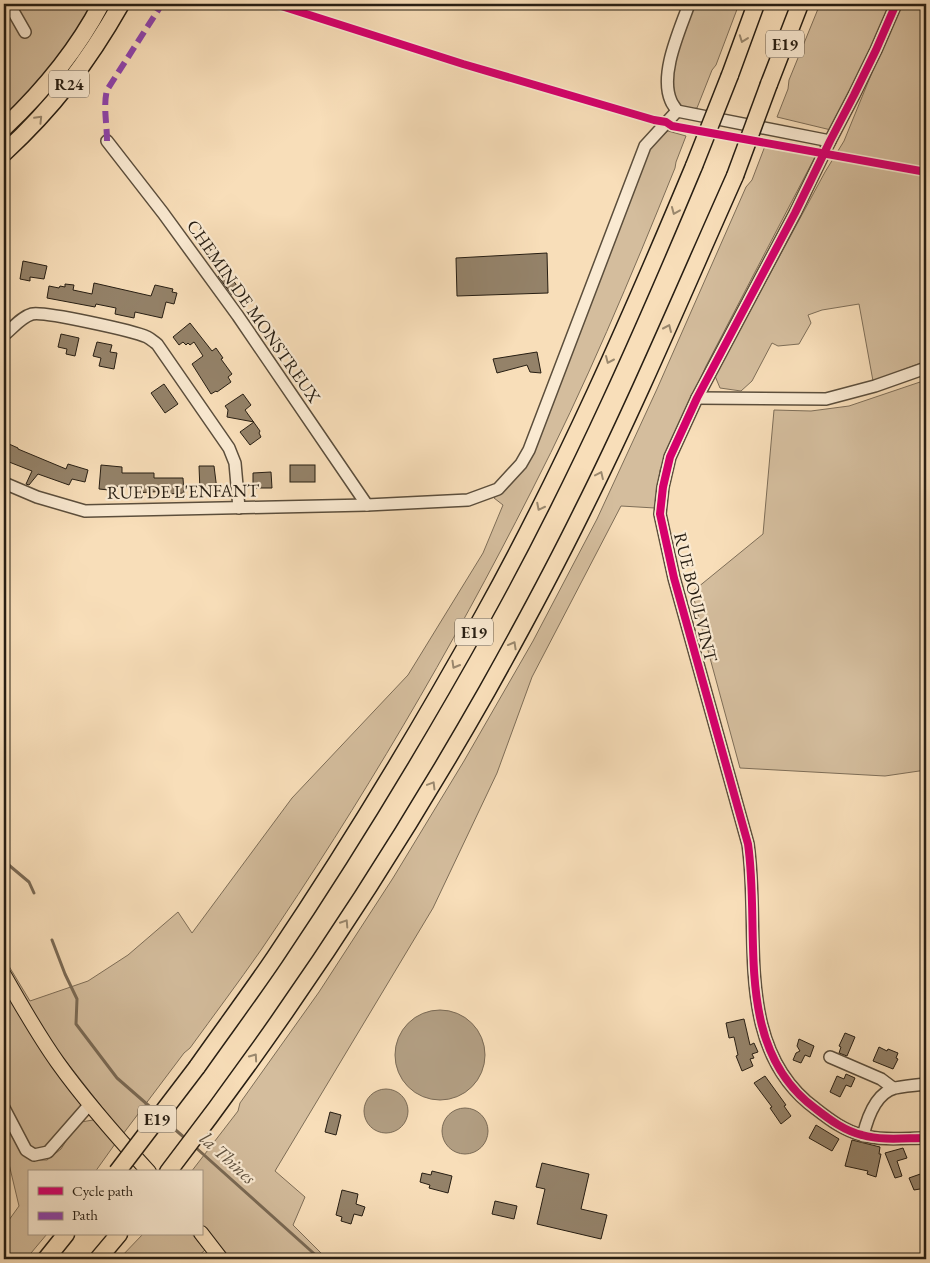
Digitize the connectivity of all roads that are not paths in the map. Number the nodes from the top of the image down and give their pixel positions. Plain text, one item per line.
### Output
1 (9, 4) edge
2 (101, 4) edge
3 (121, 4) edge
4 (689, 4) edge
5 (756, 4) edge
6 (800, 4) edge
7 (896, 4) edge
8 (25, 32) dead end
9 (677, 111) junction
10 (4, 128) edge
11 (108, 141) dead end
12 (830, 141) junction
13 (4, 153) edge
14 (4, 336) edge
15 (926, 368) edge
16 (697, 398) junction
17 (4, 484) edge
18 (368, 505) junction
19 (239, 508) junction
20 (4, 975) edge
21 (830, 1057) dead end
22 (926, 1084) edge
23 (893, 1088) junction
24 (90, 1104) junction
25 (4, 1108) edge
26 (863, 1136) junction
27 (926, 1138) edge
28 (119, 1170) edge
29 (147, 1170) edge
30 (170, 1170) edge
31 (202, 1234) edge
32 (64, 1236) edge
33 (117, 1236) edge
34 (46, 1259) edge
35 (98, 1259) edge
36 (221, 1259) edge

1 - 8 street
2 - 10 highway, R24
13 -> 3 highway, R24
4 - 9 street
5 -> 28 highway, E19, bridge
30 -> 6 highway, E19, bridge
7 - 12 street, RUE BOULVINT
9 - 12 street
9 - 18 street, RUE DE L'ENFANT
11 - 18 street, CHEMIN DE MONSTREUX
12 - 16 street, RUE BOULVINT
14 - 19 street
15 - 16 street
16 - 26 street, RUE BOULVINT
17 - 19 street, RUE DE L'ENFANT
18 - 19 street, RUE DE L'ENFANT
20 - 24 main road
21 - 23 street
22 - 23 street
23 - 26 street
24 - 25 street
24 - 29 main road
26 - 27 street, RUE BOULVINT
31 - 36 main road
32 - 34 highway
33 - 35 highway

